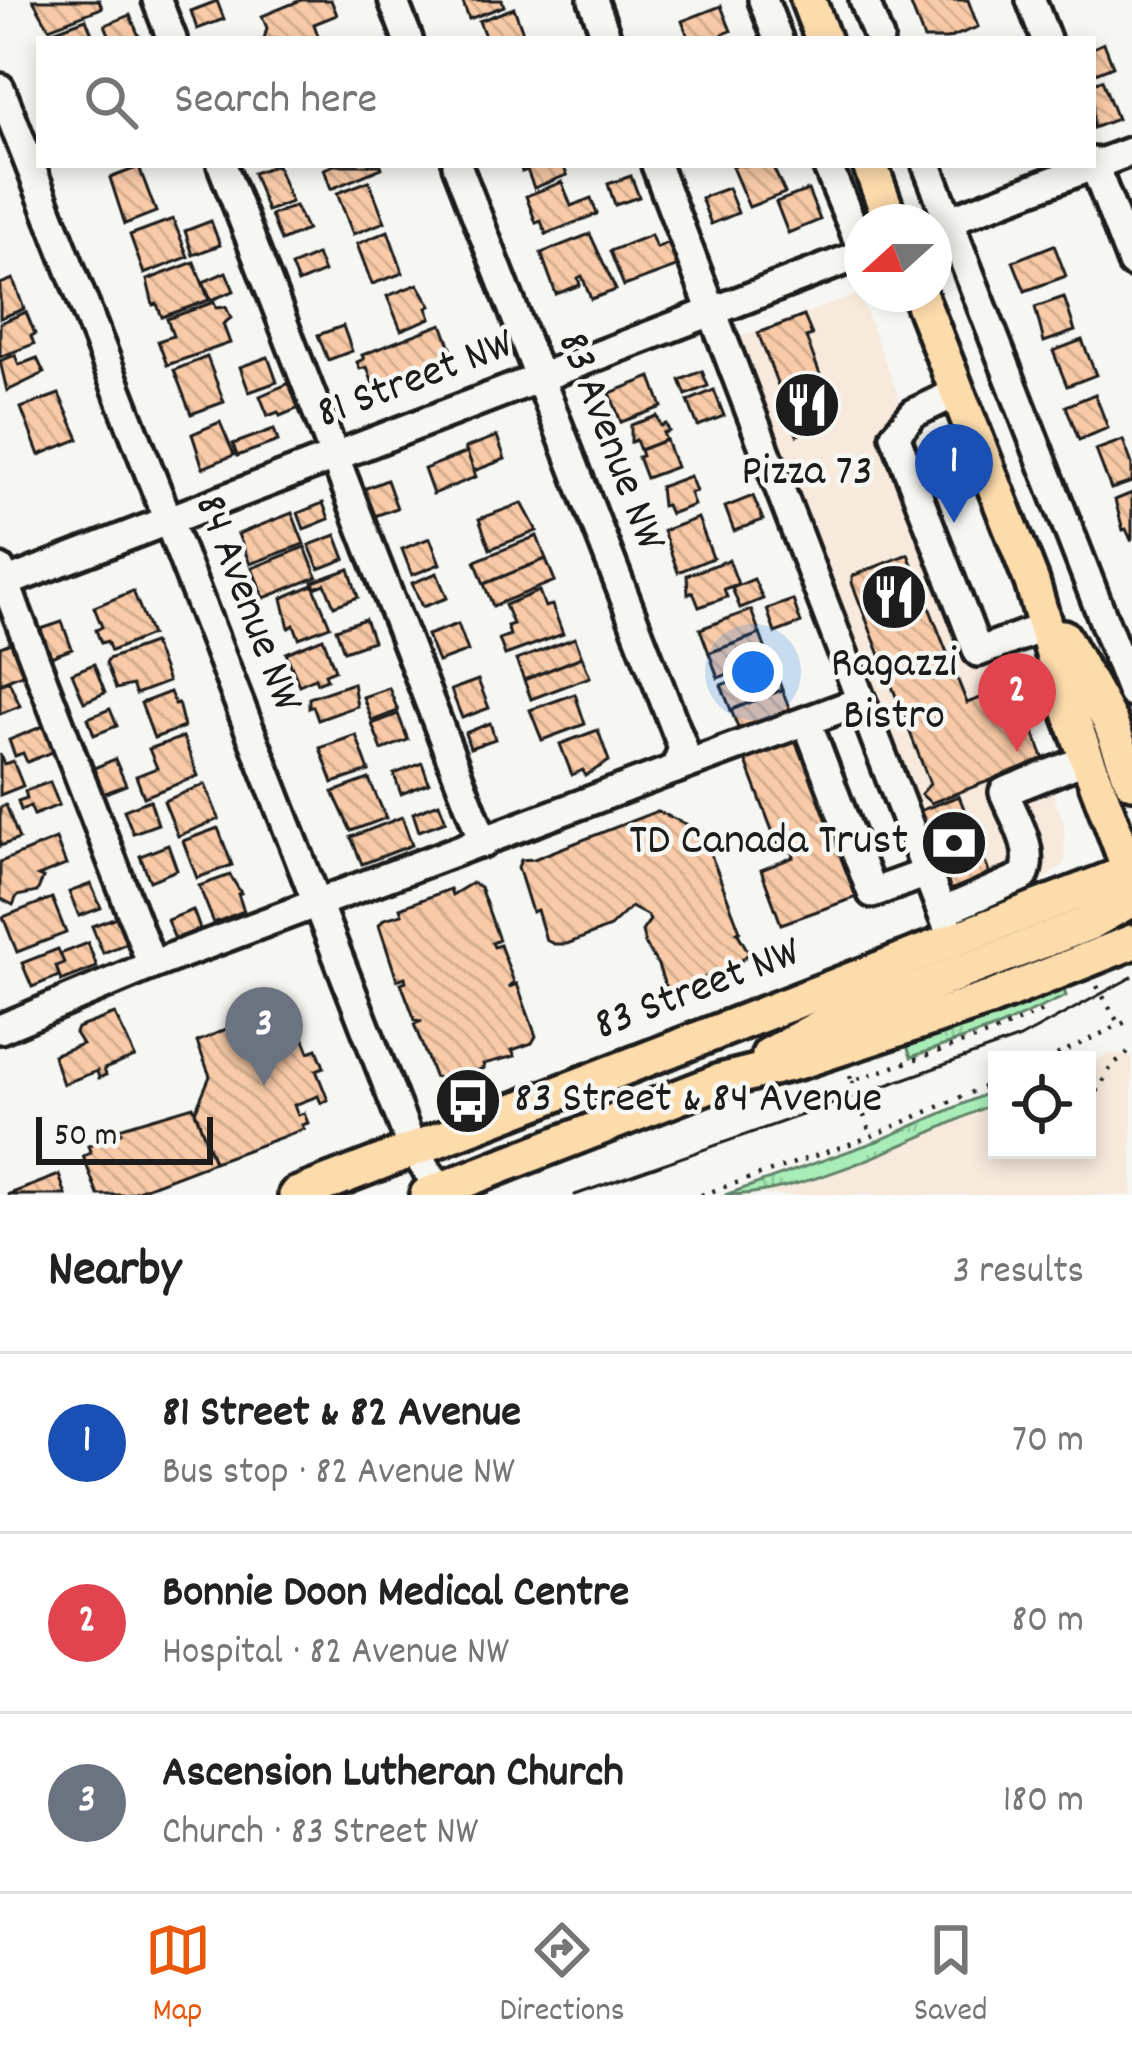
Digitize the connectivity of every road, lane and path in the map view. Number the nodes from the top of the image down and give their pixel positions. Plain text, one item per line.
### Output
1 (157, 0) edge
2 (393, 0) edge
3 (592, 0) edge
4 (763, 0) edge
5 (808, 0) edge
6 (864, 0) edge
7 (1031, 0) edge
8 (171, 36) edge
9 (407, 36) edge
10 (607, 36) edge
11 (777, 36) edge
12 (822, 36) edge
13 (878, 36) edge
14 (1045, 36) edge
15 (0, 88) edge
16 (1132, 151) edge
17 (1096, 163) edge
18 (222, 168) edge
19 (458, 168) edge
20 (657, 168) edge
21 (827, 168) edge
22 (871, 168) edge
23 (928, 168) edge
24 (1084, 168) edge
25 (1096, 168) edge
26 (884, 204) edge
27 (936, 204) edge
28 (844, 208) edge
29 (952, 219) edge
30 (952, 250) edge
31 (844, 258) edge
32 (1132, 263) edge
33 (712, 311) junction
34 (926, 312) edge
35 (539, 378) junction
36 (958, 392) junction
37 (335, 457) junction
38 (168, 520) junction
39 (2, 579) edge
40 (1032, 582) junction
41 (1045, 627) junction
42 (1132, 693) edge
43 (861, 701) junction
44 (807, 722) junction
45 (1121, 734) edge
46 (679, 759) junction
47 (1087, 759) junction
48 (1132, 781) edge
49 (484, 843) junction
50 (927, 873) junction
51 (1131, 879) edge
52 (317, 903) junction
53 (947, 926) junction
54 (1132, 941) edge
55 (152, 965) junction
56 (1132, 1019) edge
57 (0, 1029) edge
58 (1132, 1050) edge
59 (1065, 1051) edge
60 (720, 1081) junction
61 (851, 1084) dead end
62 (988, 1085) edge
63 (1097, 1092) dead end
64 (871, 1136) junction
65 (412, 1150) junction
66 (431, 1193) edge
67 (296, 1195) edge
68 (700, 1195) edge

1 - 8 street
2 - 9 street
3 - 10 street
4 - 11 street
5 - 12 main road
6 - 13 street
7 - 14 street
15 - 38 street, 84 Avenue NW
16 - 17 street
18 - 37 street
19 - 35 street, 83 Avenue NW
20 - 33 street
21 - 28 street
22 - 26 main road
23 - 27 street
24 - 29 street
25 - 32 street
30 - 42 street
31 - 33 street, 81 Street NW
33 - 35 street, 81 Street NW
33 - 43 street
34 - 36 main road
35 - 37 street, 81 Street NW
35 - 46 street, 83 Avenue NW
36 - 40 main road
36 - 41 street
37 - 38 street, 81 Street NW
37 - 49 street
38 - 39 street, 81 Street NW
38 - 52 street, 84 Avenue NW
39 - 55 street
40 - 41 main road
40 - 45 main road
41 - 47 main road
43 - 44 street
43 - 50 street
44 - 46 street
44 - 50 street
45 - 48 main road
46 - 49 street
47 - 51 main road
47 - 53 street
49 - 52 street
50 - 53 street
51 - 53 main road, 83 Street NW
51 - 60 main road
52 - 55 street
52 - 65 street, 84 Avenue NW
53 - 65 main road, 83 Street NW
54 - 60 main road, 83 Street NW
55 - 57 street
56 - 59 path
58 - 63 path
60 - 66 main road, 83 Street NW
61 - 64 path
62 - 64 path
64 - 68 path
65 - 66 street
65 - 67 main road, 83 Street NW

